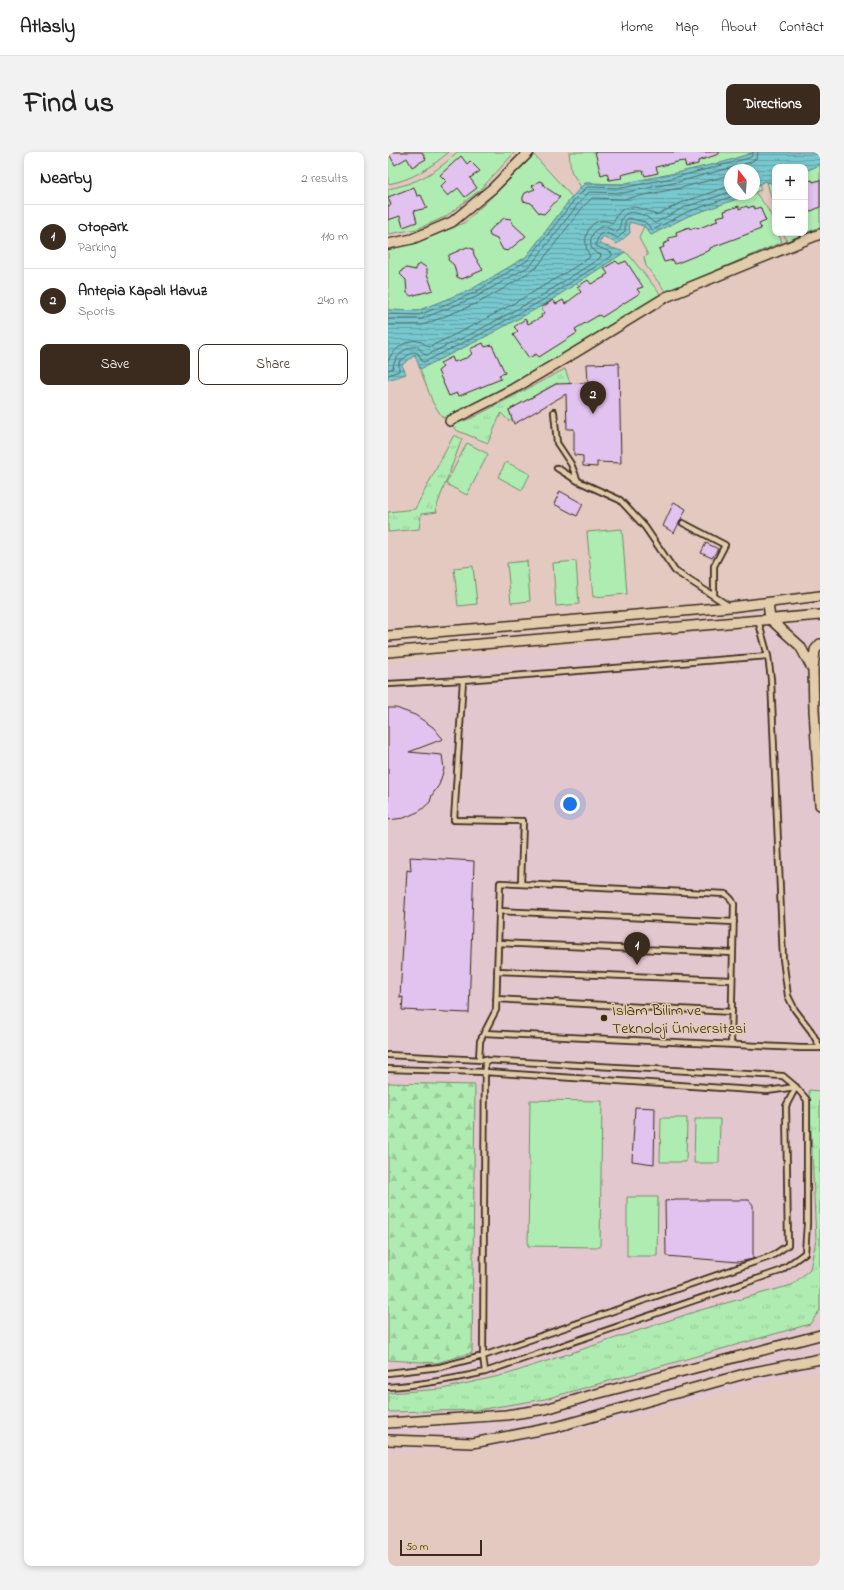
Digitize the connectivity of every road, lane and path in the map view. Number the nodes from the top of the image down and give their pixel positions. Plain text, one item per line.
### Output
1 (529, 152) edge
2 (820, 234) edge
3 (388, 244) edge
4 (554, 412) dead end
5 (450, 421) dead end
6 (557, 468) dead end
7 (578, 481) junction
8 (683, 523) dead end
9 (714, 596) junction
10 (820, 596) edge
11 (768, 603) junction
12 (730, 607) junction
13 (820, 615) edge
14 (770, 619) junction
15 (758, 620) junction
16 (388, 636) edge
17 (820, 644) edge
18 (388, 652) edge
19 (768, 656) junction
20 (813, 670) junction
21 (463, 680) junction
22 (388, 684) edge
23 (820, 805) edge
24 (521, 884) junction
25 (499, 911) junction
26 (734, 922) junction
27 (498, 943) junction
28 (733, 953) junction
29 (497, 971) junction
30 (732, 980) junction
31 (496, 1000) junction
32 (732, 1012) junction
33 (484, 1033) junction
34 (731, 1044) junction
35 (820, 1048) edge
36 (388, 1055) edge
37 (479, 1059) junction
38 (486, 1059) junction
39 (388, 1069) edge
40 (485, 1072) junction
41 (796, 1086) junction
42 (820, 1336) edge
43 (483, 1356) junction
44 (820, 1360) edge
45 (485, 1372) junction
46 (388, 1373) edge
47 (388, 1386) edge
48 (388, 1423) edge
49 (388, 1440) edge

1 - 3 street
2 - 5 street
4 - 7 lane
6 - 7 lane
7 - 9 lane
8 - 9 lane
9 - 12 lane
10 - 11 street
11 - 12 street
11 - 14 street
12 - 16 street
13 - 14 street
14 - 15 street
14 - 20 street
15 - 18 street
15 - 19 lane
17 - 20 street
19 - 21 lane
19 - 35 lane
20 - 23 street
21 - 22 lane
21 - 24 lane
24 - 25 lane
24 - 26 lane
25 - 26 lane
25 - 27 lane
26 - 28 lane
27 - 28 lane
27 - 29 lane
28 - 30 lane
29 - 30 lane
29 - 31 lane
30 - 32 lane
31 - 32 lane
31 - 33 lane
32 - 34 lane
33 - 34 lane
33 - 37 lane
34 - 35 lane
36 - 37 lane
37 - 38 lane
38 - 40 lane
38 - 41 lane
39 - 40 lane
40 - 41 lane
40 - 43 lane
41 - 43 lane
41 - 45 lane
42 - 48 street
43 - 45 lane
43 - 46 lane
44 - 49 street
45 - 47 lane

